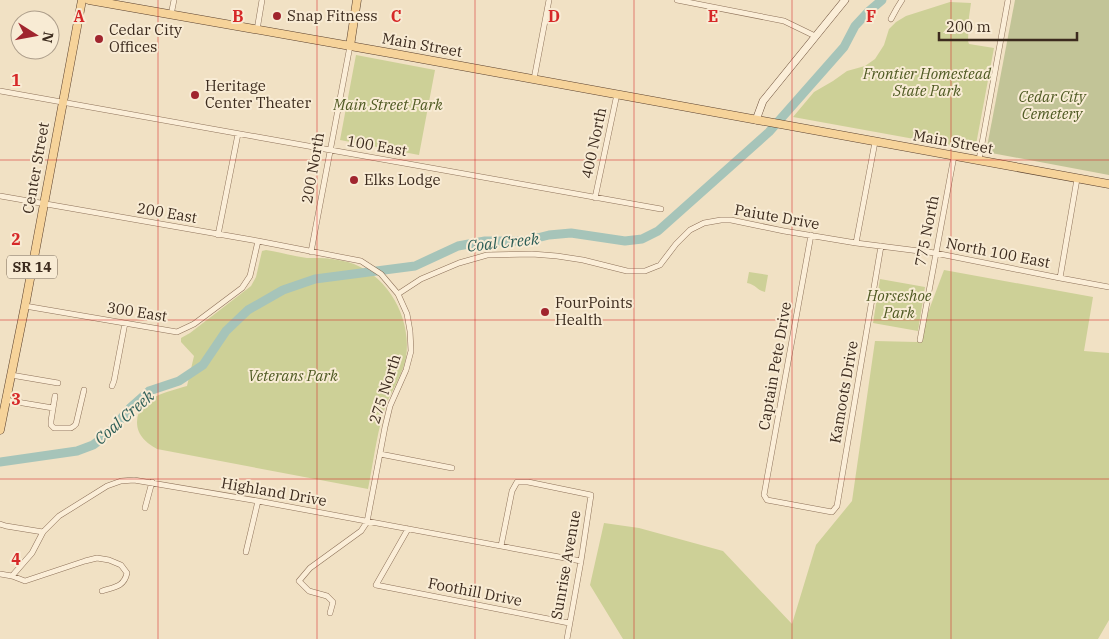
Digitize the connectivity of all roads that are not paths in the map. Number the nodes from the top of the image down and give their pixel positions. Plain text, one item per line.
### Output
1 (82, 0) edge
2 (89, 0) edge
3 (174, 0) edge
4 (262, 0) edge
5 (358, 0) edge
6 (549, 0) edge
7 (677, 0) edge
8 (845, 0) edge
9 (902, 0) edge
10 (1008, 0) edge
11 (171, 15) junction
12 (891, 19) dead end
13 (257, 30) junction
14 (815, 36) junction
15 (350, 46) junction
16 (534, 79) junction
17 (0, 91) edge
18 (617, 94) junction
19 (62, 103) junction
20 (756, 120) junction
21 (238, 134) junction
22 (875, 142) junction
23 (330, 150) junction
24 (954, 156) junction
25 (979, 160) junction
26 (1077, 178) junction
27 (1109, 184) edge
28 (0, 196) edge
29 (595, 198) junction
30 (43, 204) junction
31 (660, 209) dead end
32 (218, 235) junction
33 (811, 235) junction
34 (258, 241) junction
35 (856, 243) junction
36 (882, 246) junction
37 (311, 252) junction
38 (936, 253) junction
39 (361, 261) joint
40 (1060, 278) junction
41 (1109, 287) edge
42 (398, 294) junction
43 (25, 306) junction
44 (124, 323) junction
45 (920, 340) dead end
46 (10, 375) junction
47 (58, 383) dead end
48 (112, 386) dead end
49 (84, 390) dead end
50 (55, 396) dead end
51 (5, 400) junction
52 (53, 408) junction
53 (2, 410) edge
54 (0, 430) edge
55 (380, 454) junction
56 (452, 468) dead end
57 (152, 482) junction
58 (258, 501) junction
59 (145, 508) dead end
60 (832, 512) joint
61 (367, 522) junction
62 (0, 524) edge
63 (408, 529) junction
64 (44, 532) junction
65 (501, 546) junction
66 (246, 552) dead end
67 (581, 561) junction
68 (0, 574) edge
69 (12, 576) junction
70 (102, 591) dead end
71 (330, 613) dead end
72 (569, 623) junction
73 (567, 639) edge

1 - 19 main road, Center Street / SR 14
2 - 11 main road, Main Street
3 - 11 street
4 - 13 street
5 - 15 main road, 200 North
6 - 16 street
7 - 14 street
8 - 14 main road
9 - 12 street
10 - 25 street
11 - 13 main road, Main Street
13 - 15 main road, Main Street
14 - 20 main road
15 - 16 main road, Main Street
15 - 23 street, 200 North
16 - 18 main road, Main Street
17 - 19 street, 100 East
18 - 20 main road, Main Street
18 - 29 street, 400 North
19 - 21 street, 100 East
19 - 30 main road, Center Street / SR 14
20 - 22 main road, Main Street
21 - 23 street, 100 East
21 - 32 street
22 - 24 main road, Main Street
22 - 35 street
23 - 29 street, 100 East
23 - 37 street, 200 North
24 - 25 main road, Main Street
24 - 38 street, 775 North
25 - 26 main road, Main Street
26 - 27 main road, Main Street
26 - 40 street
28 - 30 street, 200 East
29 - 31 street, 100 East
30 - 32 street, 200 East
30 - 43 main road, Center Street / SR 14
32 - 34 street, 200 East
33 - 35 street, Paiute Drive
33 - 42 street, Paiute Drive
33 - 60 street, Captain Pete Drive
34 - 37 street, 200 East
34 - 44 street, 300 East
35 - 36 street, Paiute Drive
36 - 38 street, North 100 East
36 - 60 street, Kamoots Drive
37 - 39 street, 200 East
38 - 40 street, North 100 East
38 - 45 street, 775 North
39 - 42 street, 275 North
40 - 41 street, North 100 East
42 - 55 street, 275 North
43 - 44 street, 300 East
43 - 46 main road, Center Street / SR 14
44 - 48 street
46 - 47 street
46 - 51 main road, Center Street / SR 14
49 - 52 street
50 - 52 street
51 - 52 street
51 - 53 main road, Center Street / SR 14
53 - 54 main road, Center Street / SR 14
55 - 56 street
55 - 61 street, 275 North
57 - 58 street, Highland Drive
57 - 59 street
57 - 64 street, Highland Drive
58 - 61 street, Highland Drive
58 - 66 street
61 - 63 street, Highland Drive
61 - 71 street
62 - 64 street
63 - 65 street, Highland Drive
63 - 72 street, Foothill Drive
64 - 69 street, Highland Drive
65 - 67 street, Highland Drive
65 - 67 street, Sunrise Avenue
67 - 72 street, Sunrise Avenue
68 - 69 street
69 - 70 street
72 - 73 street, Sunrise Avenue

